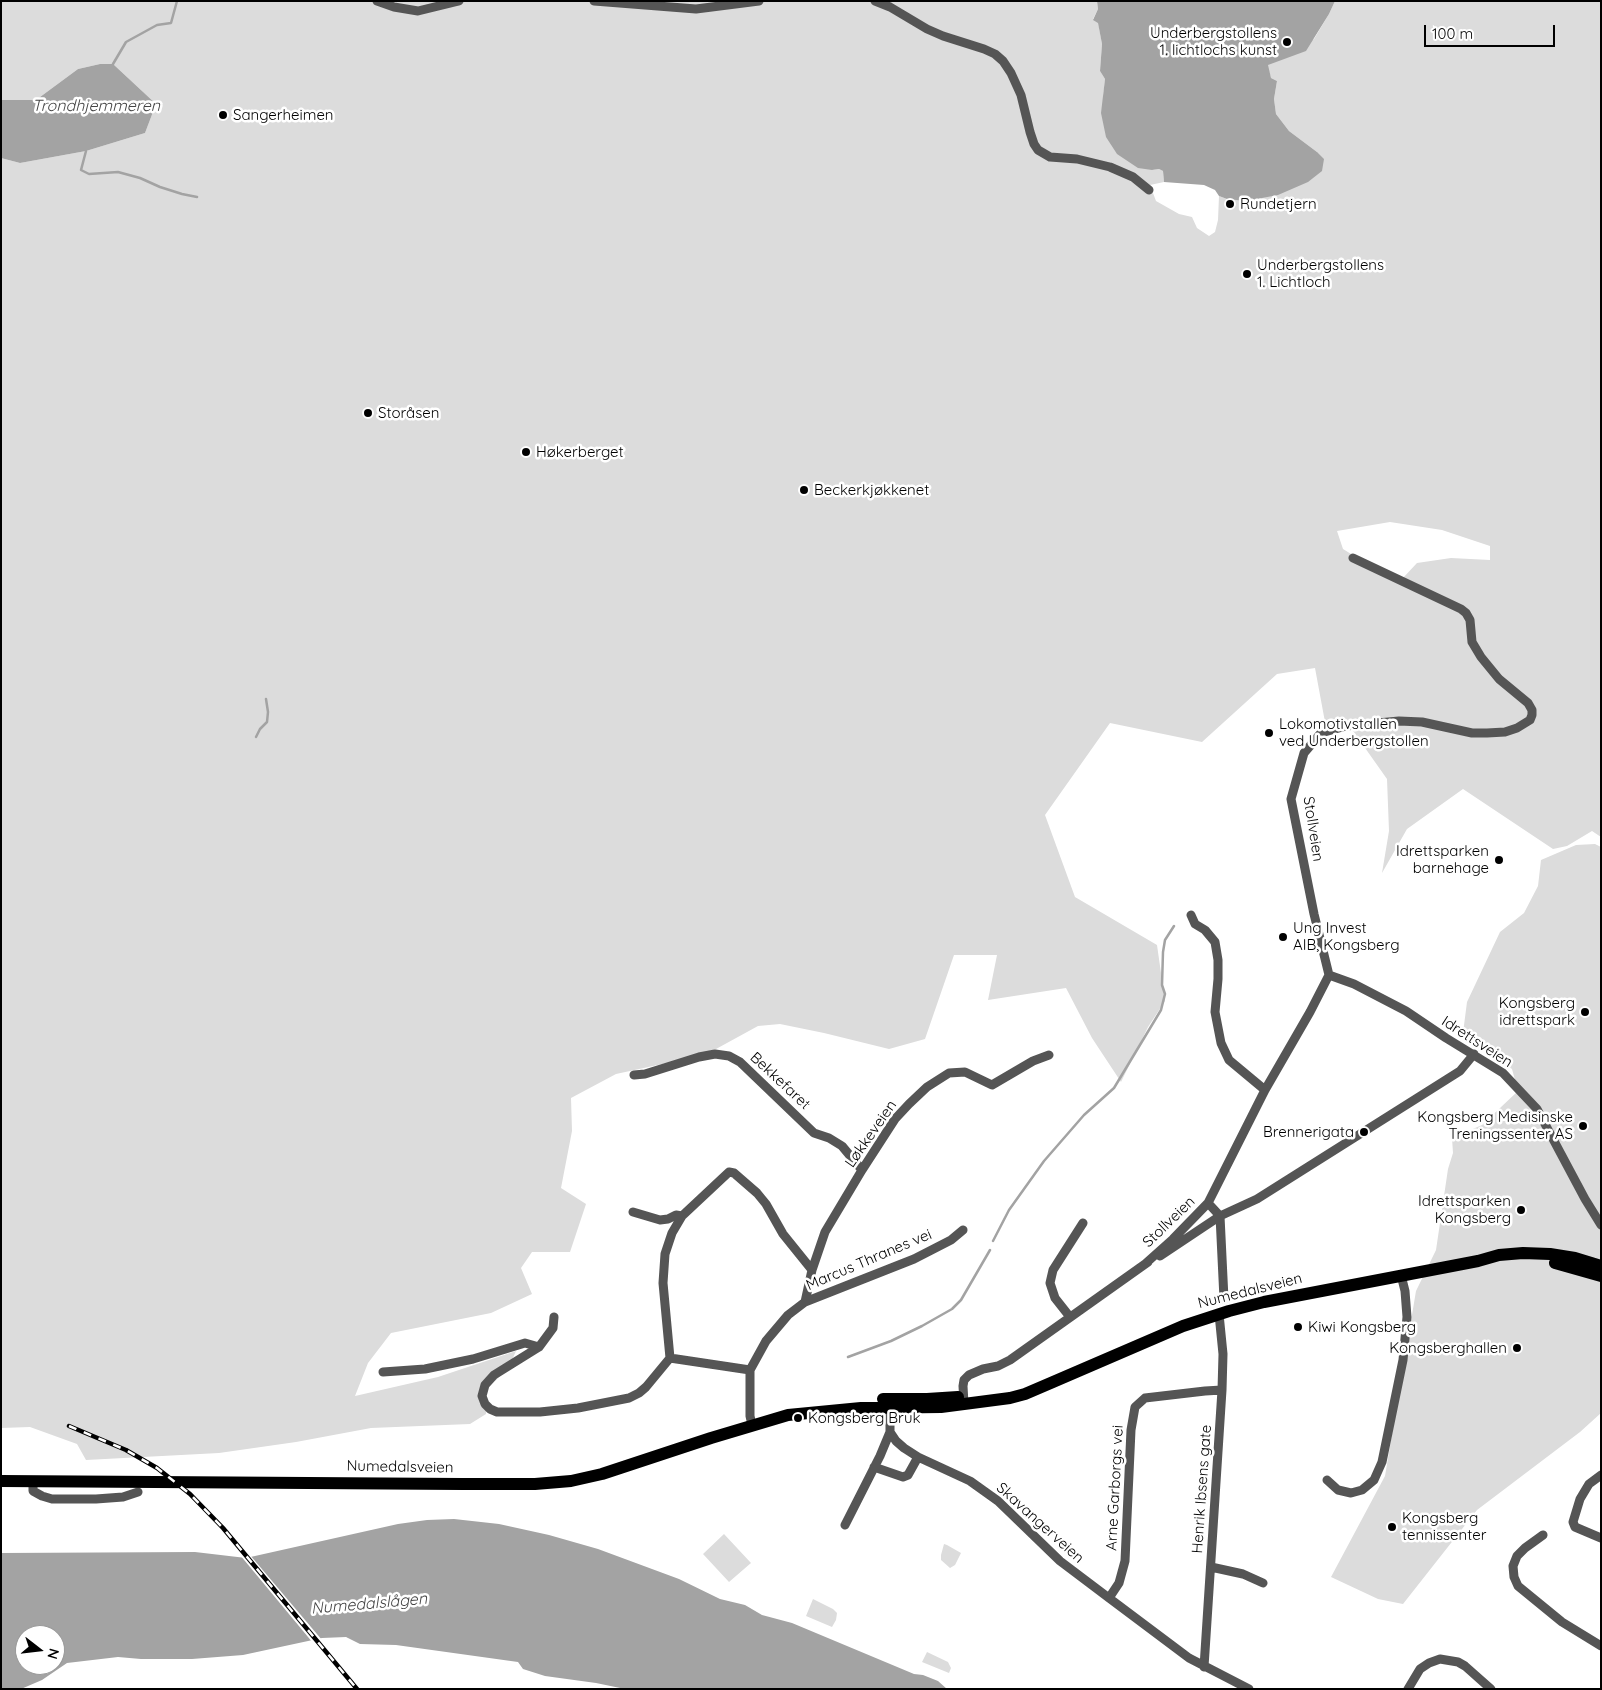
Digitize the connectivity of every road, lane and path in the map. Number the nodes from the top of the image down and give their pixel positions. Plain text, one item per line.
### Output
1 (377, 1) edge
2 (459, 1) edge
3 (594, 1) edge
4 (759, 1) edge
5 (875, 1) edge
6 (1149, 190) dead end
7 (1353, 558) dead end
8 (1191, 915) dead end
9 (1329, 975) junction
10 (1474, 1054) junction
11 (1050, 1055) dead end
12 (634, 1075) dead end
13 (1265, 1090) junction
14 (862, 1170) junction
15 (1208, 1203) junction
16 (633, 1212) dead end
17 (685, 1212) junction
18 (1220, 1216) junction
19 (1084, 1223) dead end
20 (1600, 1224) edge
21 (964, 1230) dead end
22 (1478, 1261) junction
23 (1145, 1264) junction
24 (1601, 1266) edge
25 (812, 1270) junction
26 (1401, 1275) junction
27 (1601, 1276) edge
28 (1224, 1299) dead end
29 (805, 1302) junction
30 (1219, 1314) junction
31 (1070, 1317) junction
32 (554, 1318) dead end
33 (539, 1347) junction
34 (670, 1358) junction
35 (750, 1370) junction
36 (383, 1372) dead end
37 (1222, 1390) junction
38 (964, 1401) junction
39 (890, 1403) junction
40 (752, 1425) junction
41 (890, 1432) junction
42 (918, 1457) junction
43 (874, 1467) junction
44 (1601, 1475) edge
45 (1327, 1480) dead end
46 (1, 1481) edge
47 (33, 1481) junction
48 (138, 1492) dead end
49 (845, 1525) dead end
50 (1543, 1535) dead end
51 (1601, 1538) edge
52 (1211, 1567) junction
53 (1263, 1582) dead end
54 (1109, 1598) junction
55 (1601, 1646) edge
56 (1204, 1667) junction
57 (1249, 1689) edge
58 (1408, 1689) edge
59 (1491, 1689) edge

1 - 2 street
3 - 4 street
5 - 6 street
7 - 9 street, Stollveien
8 - 13 street
9 - 10 street, Idrettsveien
9 - 13 street, Stollveien
10 - 18 street
10 - 20 street, Idrettsveien
11 - 14 street, Løkkeveien
12 - 14 street, Bekkefaret
13 - 15 street, Stollveien
14 - 25 street, Løkkeveien
15 - 18 street
15 - 23 street, Stollveien
16 - 17 street
17 - 25 street
17 - 34 street
18 - 23 street
18 - 28 street
19 - 31 street
21 - 29 street, Marcus Thranes vei
22 - 24 main road, Numedalsveien
22 - 26 main road, Numedalsveien
22 - 27 main road, Numedalsveien
23 - 31 street
25 - 29 street, Løkkeveien
26 - 30 main road, Numedalsveien
26 - 45 street
29 - 35 street, Marcus Thranes vei
30 - 37 street, Henrik Ibsens gate
30 - 38 main road, Numedalsveien
31 - 38 street
32 - 33 street
33 - 34 street
33 - 36 street
34 - 35 street
35 - 40 street, Marcus Thranes vei
37 - 52 street, Henrik Ibsens gate
37 - 54 street, Arne Garborgs vei
38 - 39 main road, Numedalsveien
39 - 40 main road, Numedalsveien
39 - 41 street
40 - 47 main road, Numedalsveien
41 - 42 street, Skavangerveien
41 - 43 street
42 - 43 street
42 - 54 street, Skavangerveien
43 - 49 street
44 - 51 street
46 - 47 main road, Numedalsveien
47 - 48 street
50 - 55 street
52 - 53 street
52 - 56 street, Henrik Ibsens gate
54 - 56 street, Skavangerveien
56 - 57 street, Skavangerveien
58 - 59 street

